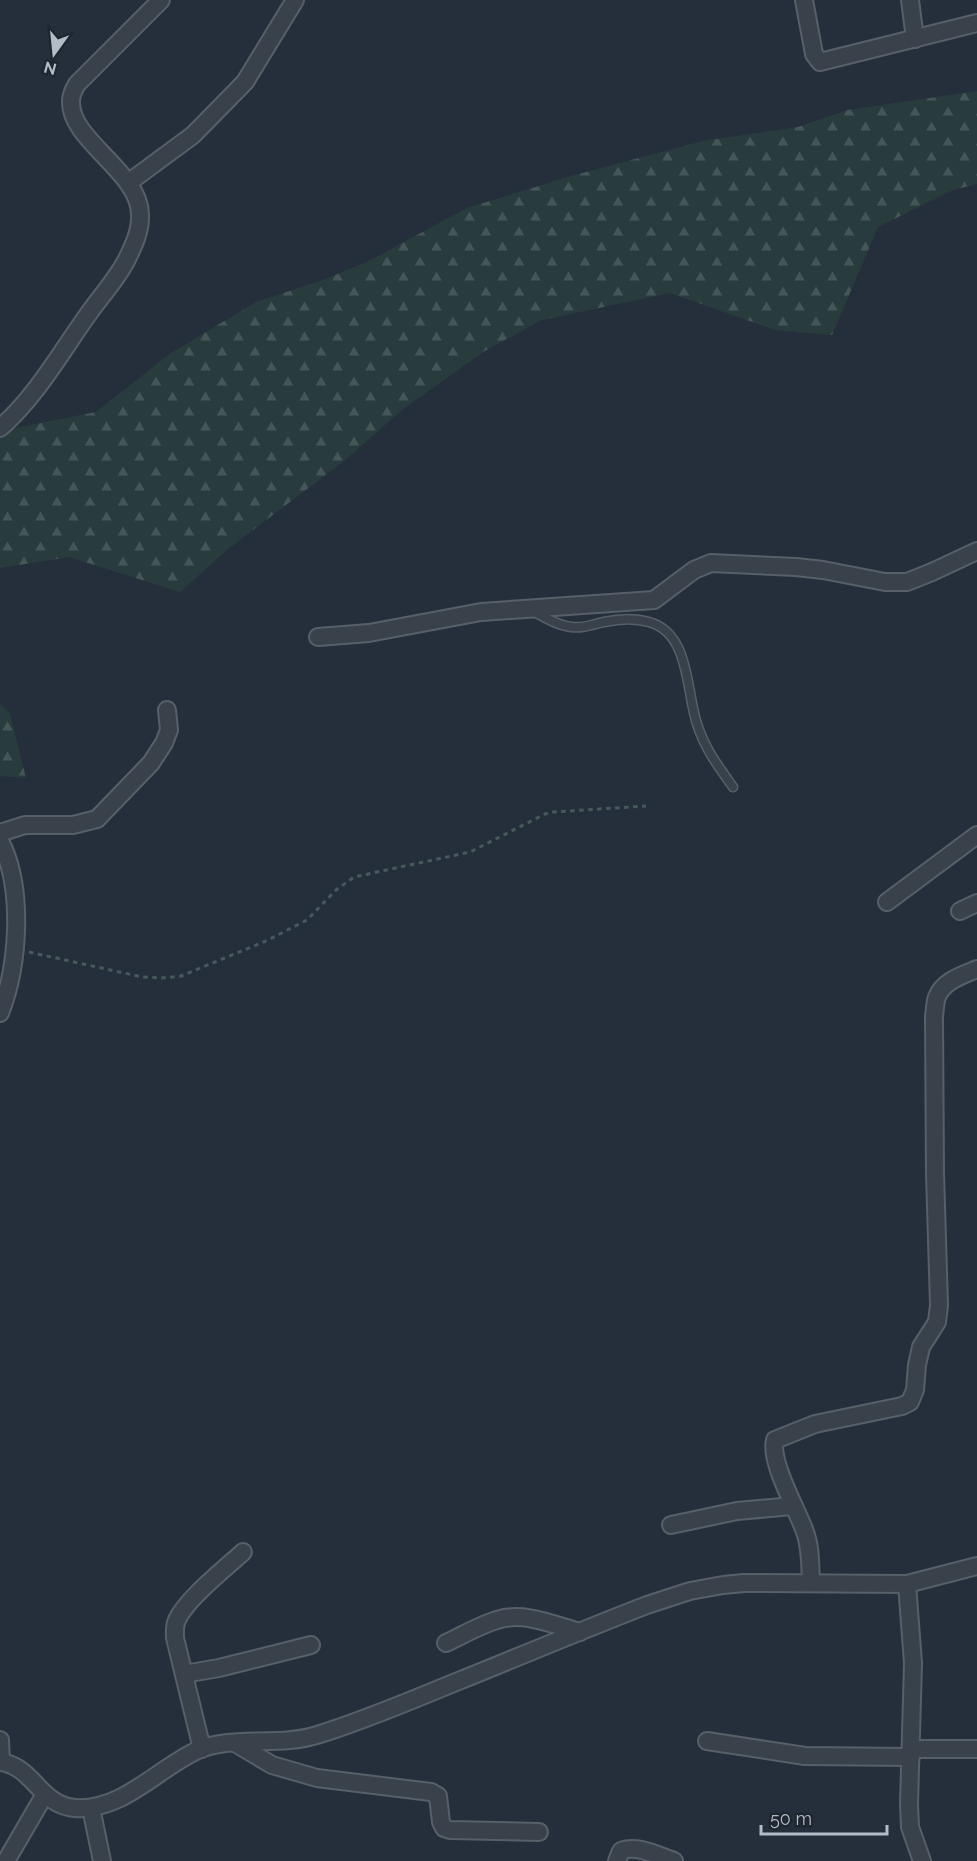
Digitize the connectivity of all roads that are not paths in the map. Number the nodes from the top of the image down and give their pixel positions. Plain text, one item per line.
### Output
1 (161, 0) edge
2 (295, 0) edge
3 (804, 0) edge
4 (910, 0) edge
5 (977, 23) edge
6 (915, 39) junction
7 (128, 183) junction
8 (0, 428) edge
9 (977, 551) edge
10 (528, 609) junction
11 (318, 637) dead end
12 (167, 710) dead end
13 (733, 787) dead end
14 (0, 832) edge
15 (977, 835) edge
16 (0, 841) edge
17 (887, 902) dead end
18 (977, 903) edge
19 (960, 911) dead end
20 (977, 969) edge
21 (0, 1013) edge
22 (793, 1506) junction
23 (671, 1525) dead end
24 (243, 1552) dead end
25 (977, 1566) edge
26 (811, 1583) junction
27 (907, 1584) junction
28 (579, 1632) junction
29 (446, 1643) dead end
30 (311, 1645) dead end
31 (184, 1674) junction
32 (0, 1740) edge
33 (708, 1741) dead end
34 (235, 1743) junction
35 (202, 1749) junction
36 (977, 1749) edge
37 (912, 1753) junction
38 (0, 1762) edge
39 (45, 1794) junction
40 (91, 1808) junction
41 (539, 1832) dead end
42 (6, 1861) edge
43 (102, 1861) edge
44 (617, 1861) edge
45 (674, 1861) edge
46 (922, 1861) edge

1 - 7 street
2 - 7 street
3 - 6 street
4 - 6 street
5 - 6 street
7 - 8 street
9 - 10 street
10 - 11 street
10 - 13 lane
12 - 14 street
15 - 17 street
16 - 21 street
18 - 19 street
20 - 22 street
22 - 23 street
22 - 26 street
24 - 31 street
25 - 27 street
26 - 27 street
26 - 28 street
27 - 37 street
28 - 29 street
28 - 34 street
30 - 31 street
31 - 35 street
32 - 38 street
33 - 37 street
34 - 35 street
34 - 41 street
35 - 40 street
36 - 37 street
37 - 46 street
38 - 39 street
39 - 40 street
39 - 42 street
40 - 43 street
44 - 45 street

